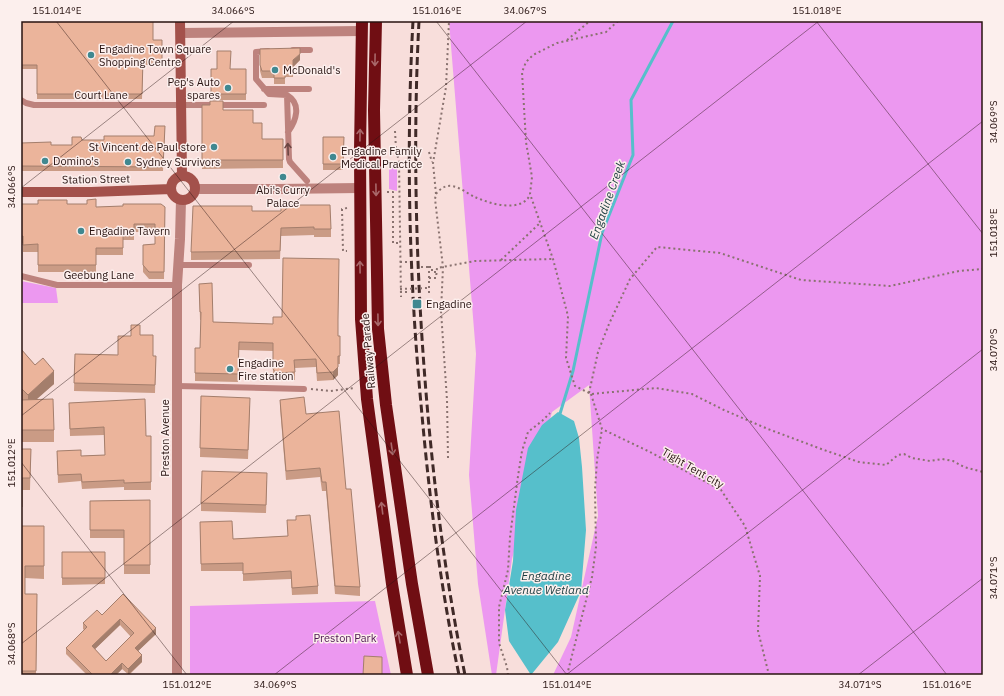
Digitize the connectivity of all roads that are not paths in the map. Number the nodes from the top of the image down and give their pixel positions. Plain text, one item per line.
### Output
1 (180, 21) edge
2 (376, 21) edge
3 (362, 26) edge
4 (181, 33) junction
5 (288, 50) edge
6 (310, 50) dead end
7 (274, 51) edge
8 (264, 89) junction
9 (310, 89) dead end
10 (21, 100) edge
11 (182, 105) junction
12 (264, 106) dead end
13 (182, 176) junction
14 (308, 182) dead end
15 (360, 188) junction
16 (171, 189) junction
17 (195, 189) junction
18 (21, 192) edge
19 (181, 200) junction
20 (249, 264) dead end
21 (178, 265) junction
22 (21, 276) edge
23 (177, 285) junction
24 (177, 386) junction
25 (304, 389) road end
26 (177, 675) edge
27 (406, 675) edge
28 (428, 675) edge

1 - 4 street
2 -> 28 highway, Railway Parade
3 - 4 street
15 -> 3 highway, Railway Parade
4 - 11 street
5 - 6 lane
7 - 8 lane
8 - 9 lane
14 -> 8 lane
10 - 11 lane, Court Lane
11 - 12 lane, Court Lane
11 - 13 street
13 - 16 street
13 - 17 street
15 - 17 street
27 -> 15 highway, Railway Parade
16 - 18 street, Station Street
16 - 19 street
17 - 19 street
19 - 21 street, Preston Avenue
20 - 21 lane
21 - 23 street, Preston Avenue
22 - 23 lane, Geebung Lane
23 - 24 street, Preston Avenue
24 - 25 lane
24 - 26 street, Preston Avenue

